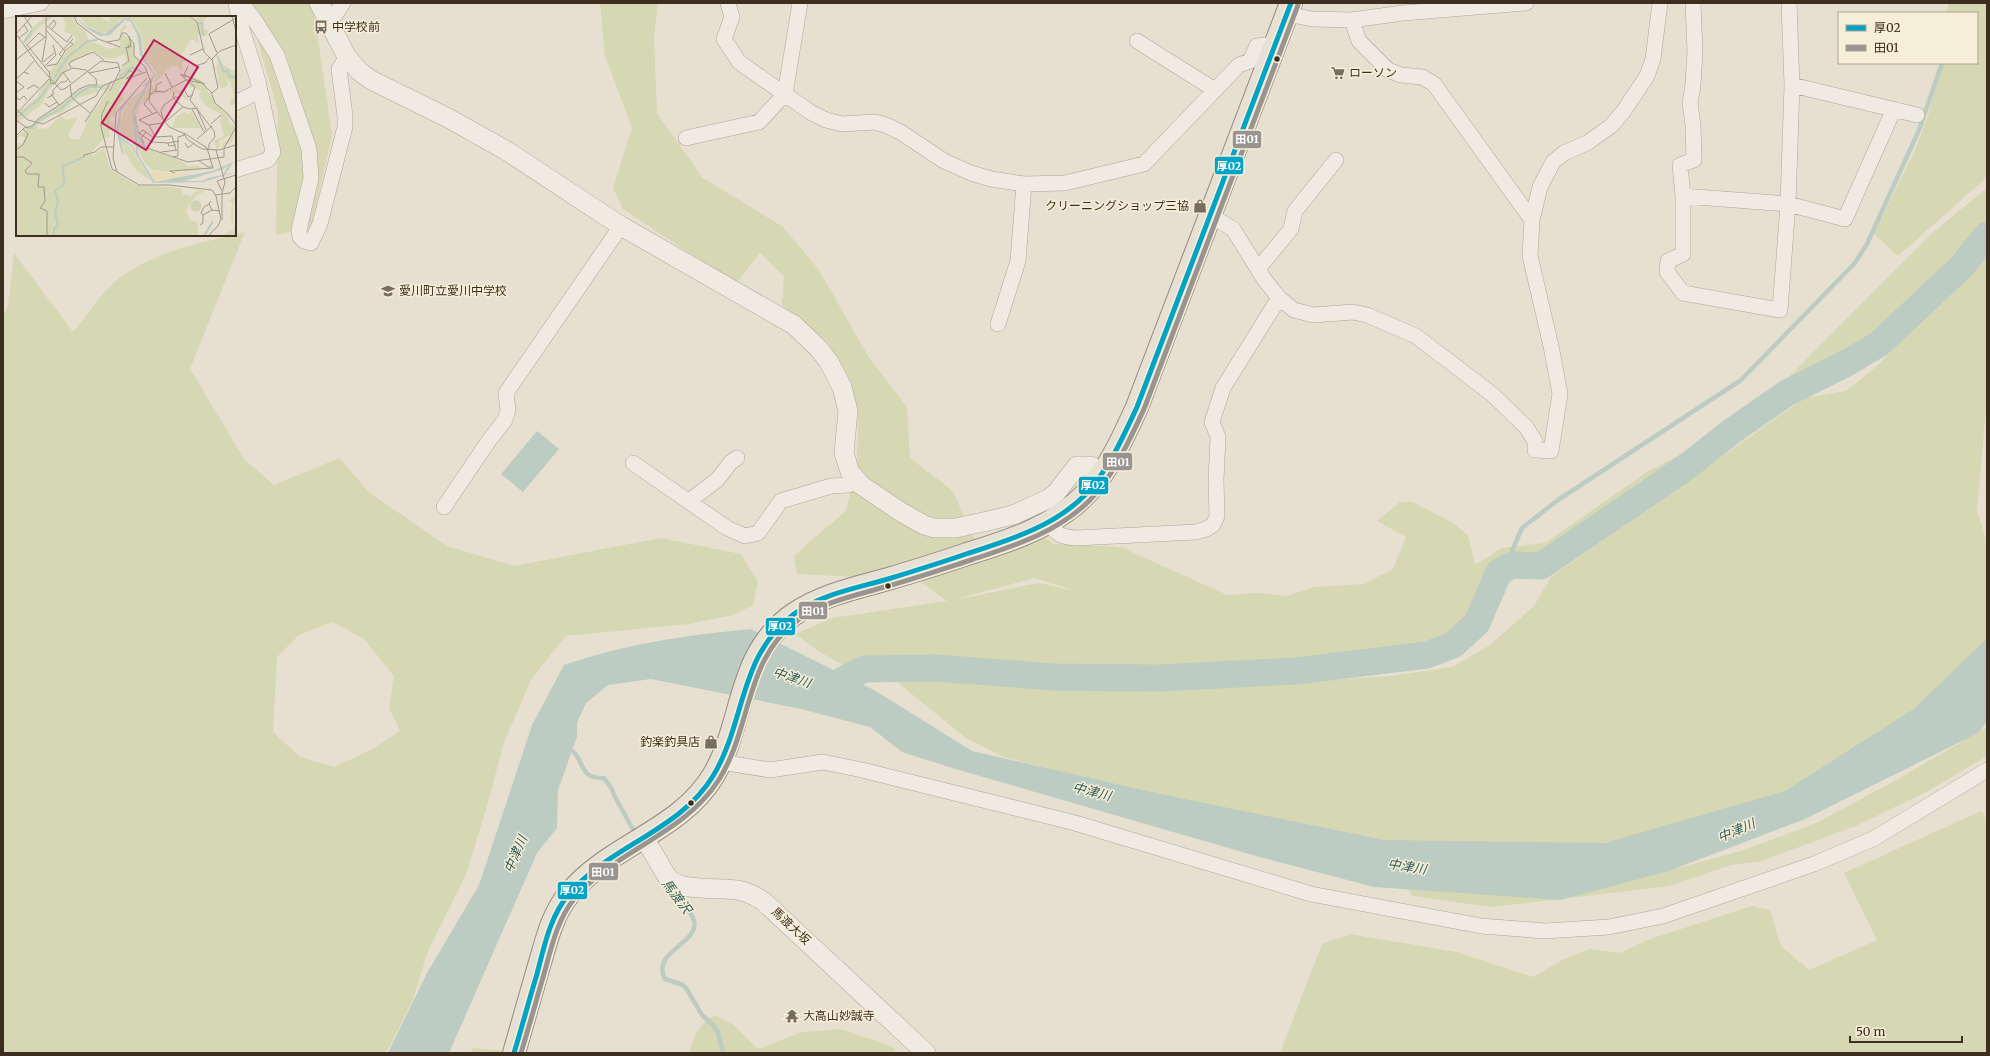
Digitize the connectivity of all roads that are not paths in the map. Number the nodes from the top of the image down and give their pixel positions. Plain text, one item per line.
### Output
1 (41, 3) edge
2 (236, 3) edge
3 (241, 3) edge
4 (319, 3) edge
5 (343, 3) edge
6 (728, 3) edge
7 (800, 3) edge
8 (1526, 3) edge
9 (1660, 3) edge
10 (1693, 3) edge
11 (1789, 3) edge
12 (1289, 8) edge
13 (3, 11) edge
14 (1352, 20) junction
15 (329, 24) junction
16 (1137, 41) dead end
17 (1273, 47) junction
18 (347, 57) junction
19 (1792, 85) junction
20 (260, 90) junction
21 (1215, 90) junction
22 (785, 94) junction
23 (236, 102) edge
24 (1894, 109) junction
25 (1917, 115) dead end
26 (686, 138) dead end
27 (1336, 160) dead end
28 (236, 170) edge
29 (1024, 184) junction
30 (1683, 196) junction
31 (1788, 204) junction
32 (1210, 215) junction
33 (1532, 220) junction
34 (621, 226) junction
35 (1258, 269) junction
36 (1279, 298) junction
37 (998, 324) dead end
38 (737, 458) dead end
39 (633, 463) dead end
40 (1101, 474) junction
41 (855, 479) junction
42 (689, 501) junction
43 (444, 506) dead end
44 (1049, 523) junction
45 (724, 753) junction
46 (1987, 770) edge
47 (643, 836) junction
48 (514, 1053) edge
49 (926, 1053) edge

1 - 13 street
2 - 20 street
3 - 18 street
4 - 15 street
5 - 15 street
6 - 22 street
7 - 22 street
8 - 14 street
9 - 33 street
10 - 30 street
11 - 19 street
12 - 14 street
12 - 17 main road
14 - 33 street
15 - 18 street
16 - 21 street
17 - 21 street
17 - 32 main road
18 - 34 street
19 - 24 street
19 - 31 street
20 - 23 street
20 - 28 street
21 - 29 street
22 - 26 street
22 - 29 street
24 - 25 street
24 - 31 street
27 - 35 street
29 - 37 street
30 - 31 street
30 - 31 street
32 - 35 street
32 - 40 main road
33 - 36 street
34 - 41 street
34 - 43 street
35 - 36 street
36 - 44 street
38 - 42 street
39 - 42 street
40 - 41 street
40 - 44 main road
41 - 42 street
44 - 45 main road
45 - 46 street
45 - 47 main road
47 - 48 main road
47 - 49 street, 馬渡大坂

